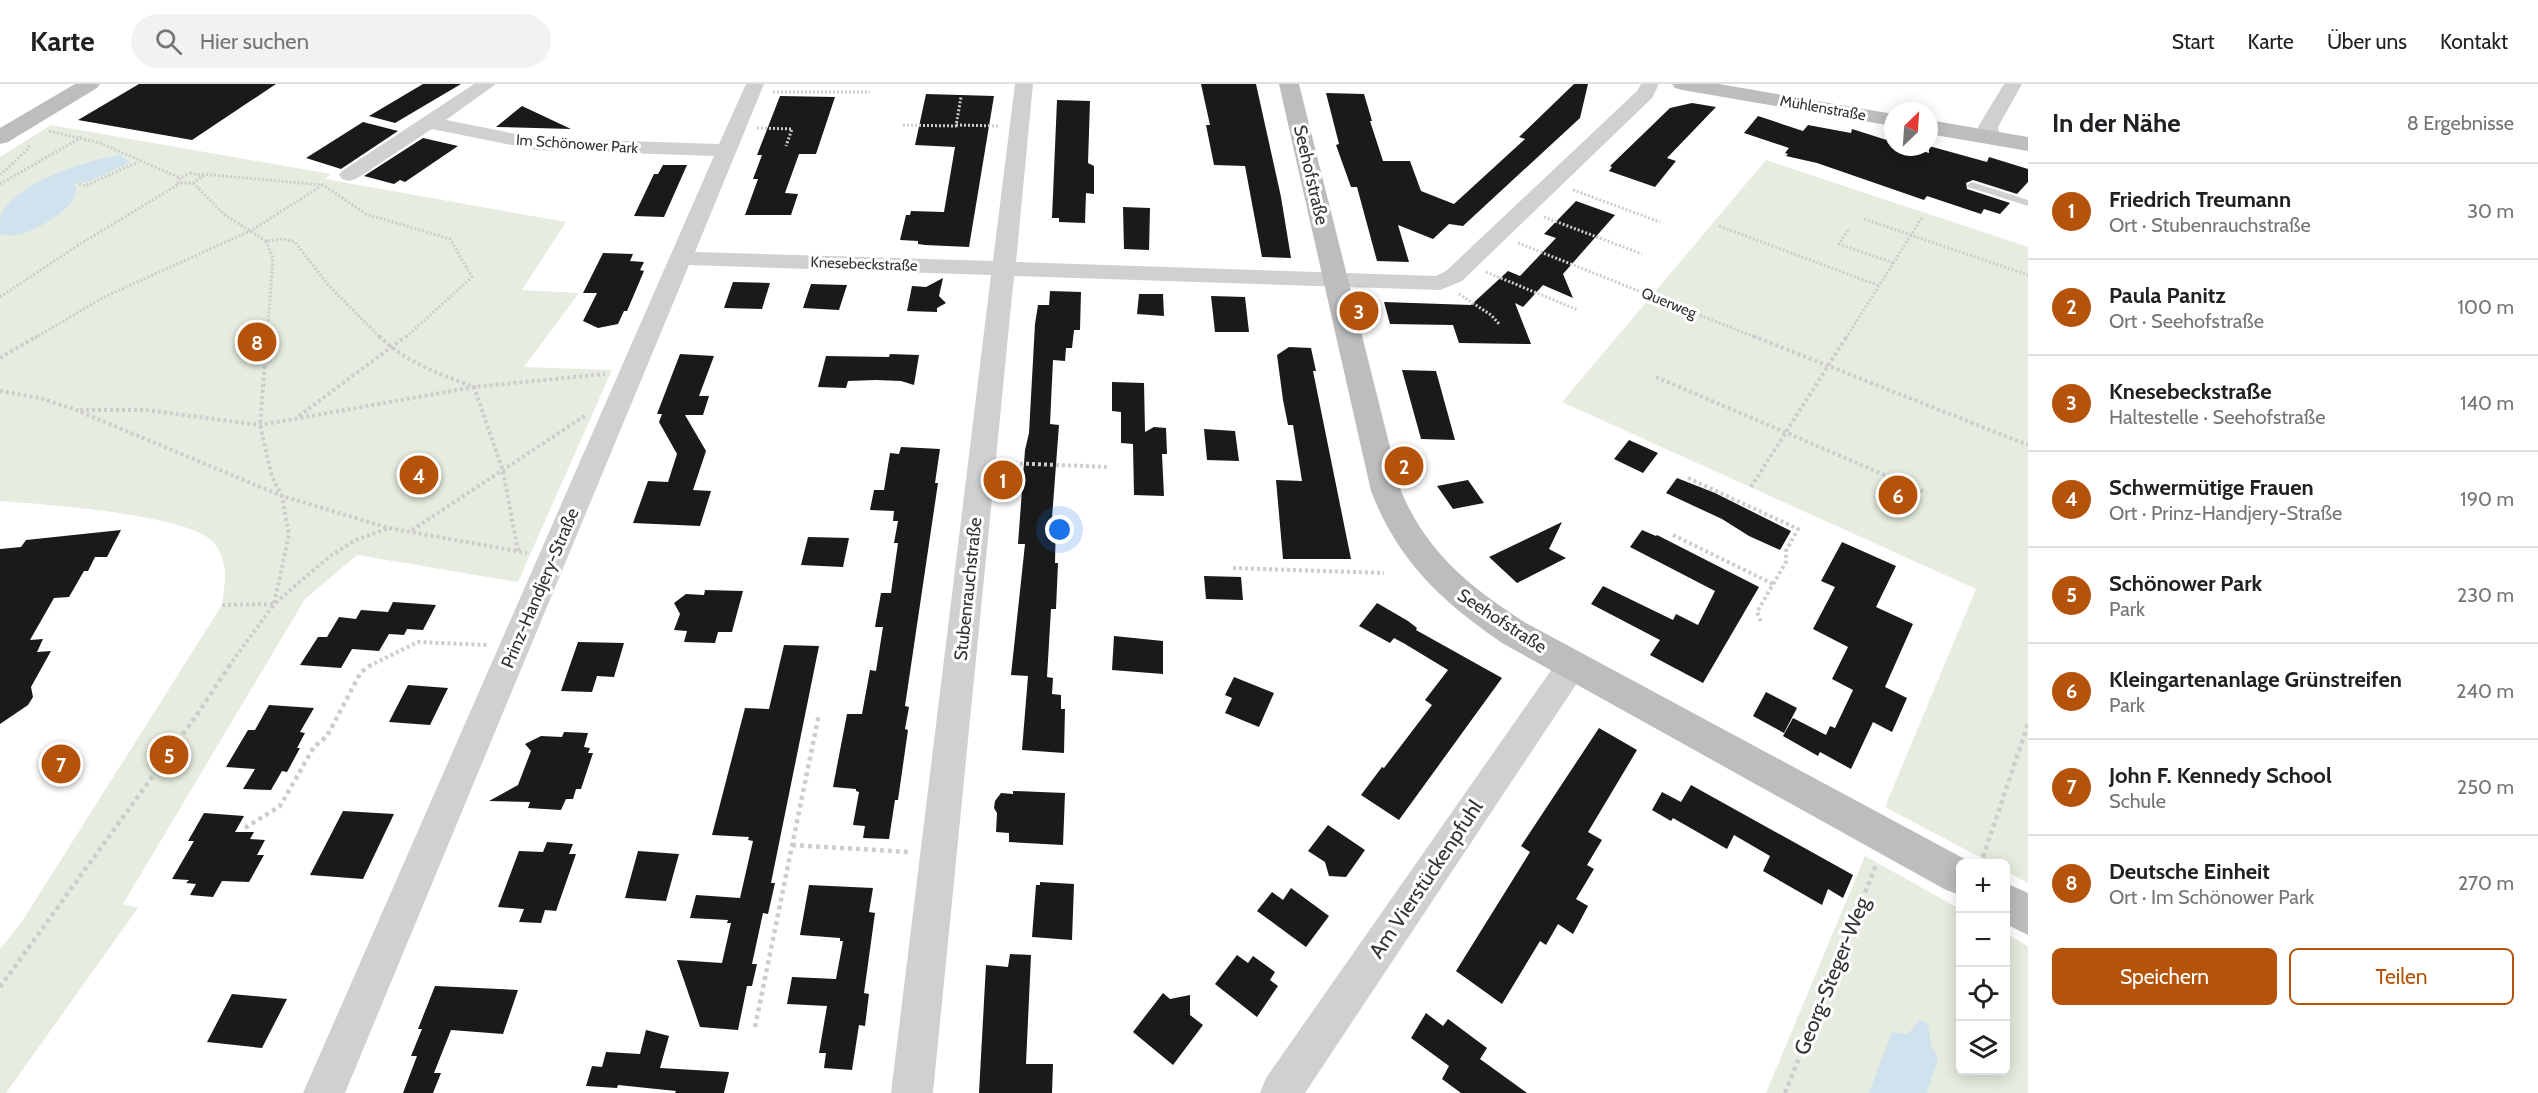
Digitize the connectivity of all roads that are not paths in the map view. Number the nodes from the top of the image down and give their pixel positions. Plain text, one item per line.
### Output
1 (90, 84) edge
2 (487, 84) edge
3 (1024, 84) edge
4 (1289, 84) edge
5 (1650, 84) edge
6 (1682, 84) edge
7 (2013, 84) edge
8 (761, 88) edge
9 (1728, 88) edge
10 (1884, 118) edge
11 (428, 122) junction
12 (1938, 128) edge
13 (0, 137) edge
14 (1990, 137) junction
15 (2028, 144) edge
16 (727, 150) junction
17 (349, 175) road end
18 (1972, 185) dead end
19 (2028, 203) edge
20 (681, 258) junction
21 (1004, 269) junction
22 (1336, 280) junction
23 (1572, 665) junction
24 (1956, 876) edge
25 (2010, 904) edge
26 (2028, 915) edge
27 (324, 1093) edge
28 (912, 1093) edge
29 (1281, 1093) edge

1 - 13 street
2 - 11 street
3 - 21 street, Stubenrauchstraße
4 - 22 street, Seehofstraße
5 - 22 street, Knesebeckstraße
6 - 9 street, Mühlenstraße
7 - 14 street
8 - 16 street, Prinz-Handjery-Straße
9 - 10 street, Mühlenstraße
11 - 16 street, Im Schönower Park
11 - 17 street
12 - 14 street
14 - 15 street
16 - 20 street, Prinz-Handjery-Straße
18 - 19 lane
20 - 21 street, Knesebeckstraße
20 - 27 street, Prinz-Handjery-Straße
21 - 22 street, Knesebeckstraße
21 - 28 street, Stubenrauchstraße
22 - 23 street, Seehofstraße
23 - 24 street, Seehofstraße
23 - 29 street, Am Vierstückenpfuhl
25 - 26 street

